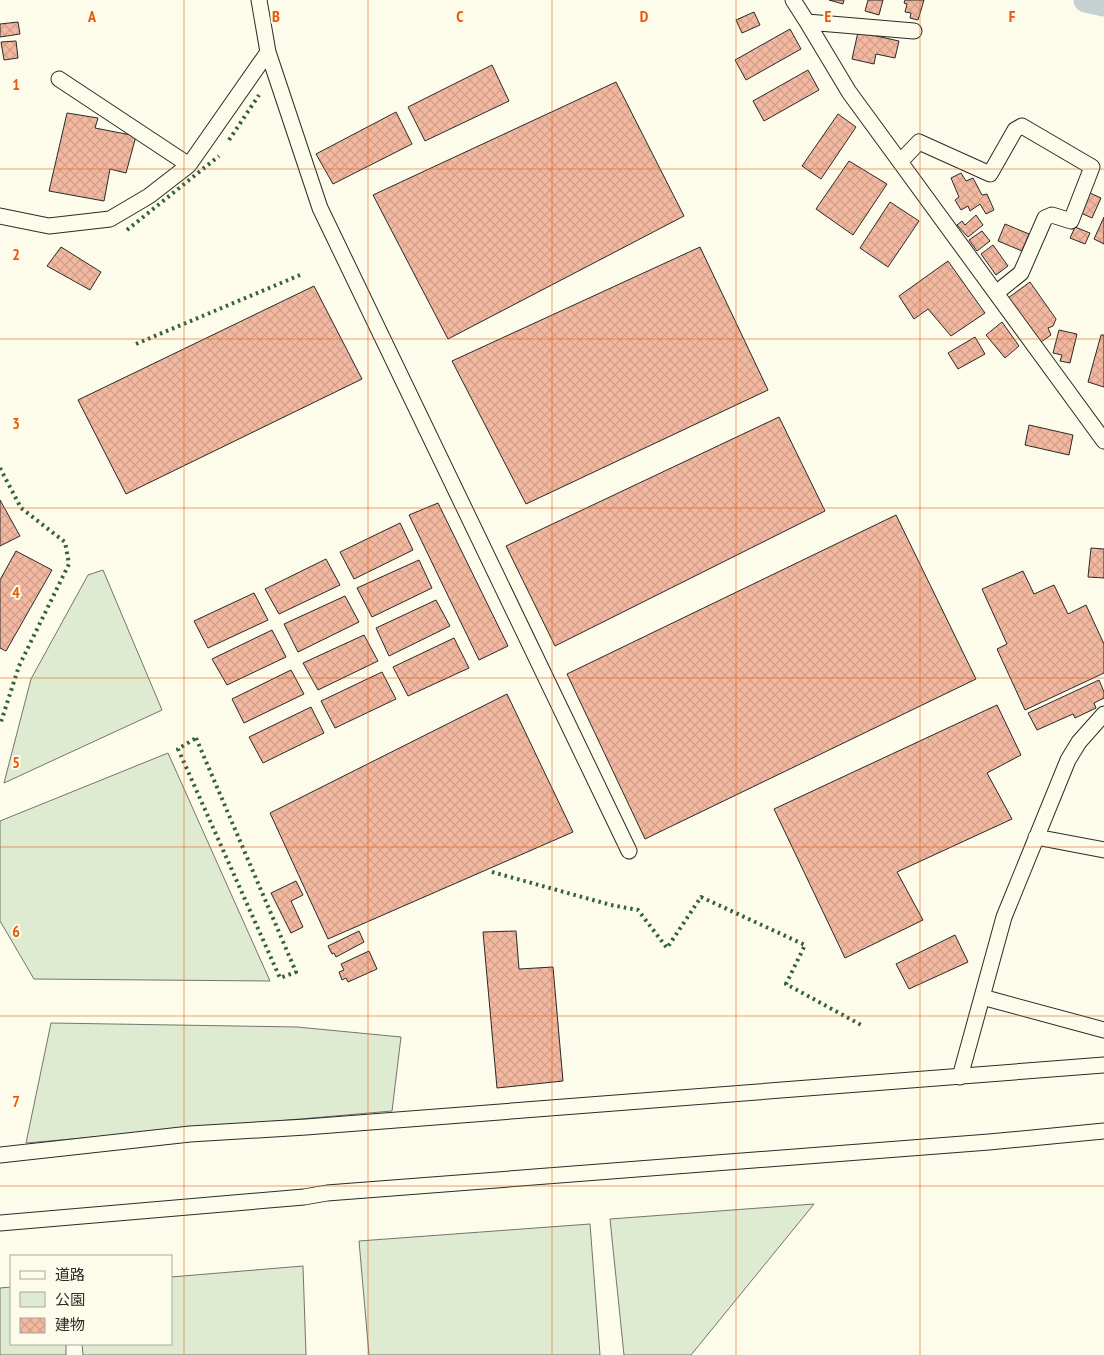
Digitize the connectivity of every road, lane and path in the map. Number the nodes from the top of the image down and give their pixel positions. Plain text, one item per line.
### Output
1 (259, 0) edge
2 (793, 0) edge
3 (808, 22) junction
4 (914, 31) dead end
5 (268, 52) junction
6 (59, 79) dead end
7 (900, 162) junction
8 (190, 164) junction
9 (0, 216) edge
10 (996, 293) junction
11 (1102, 435) edge
12 (1104, 714) edge
13 (1036, 837) junction
14 (1104, 850) edge
15 (629, 851) dead end
16 (982, 996) junction
17 (1104, 1030) edge
18 (1104, 1066) edge
19 (960, 1077) junction
20 (1104, 1131) edge
21 (0, 1155) edge
22 (0, 1222) edge

1 - 5 street
2 - 3 street
3 - 4 street
3 - 7 street
5 - 8 street
5 - 15 street
6 - 8 street
7 - 10 street
7 - 10 street
8 - 9 street
10 - 11 street
12 - 13 street
13 - 14 street
13 - 16 street
16 - 17 street
16 - 19 street
18 - 19 street
19 - 21 street
20 - 22 street

